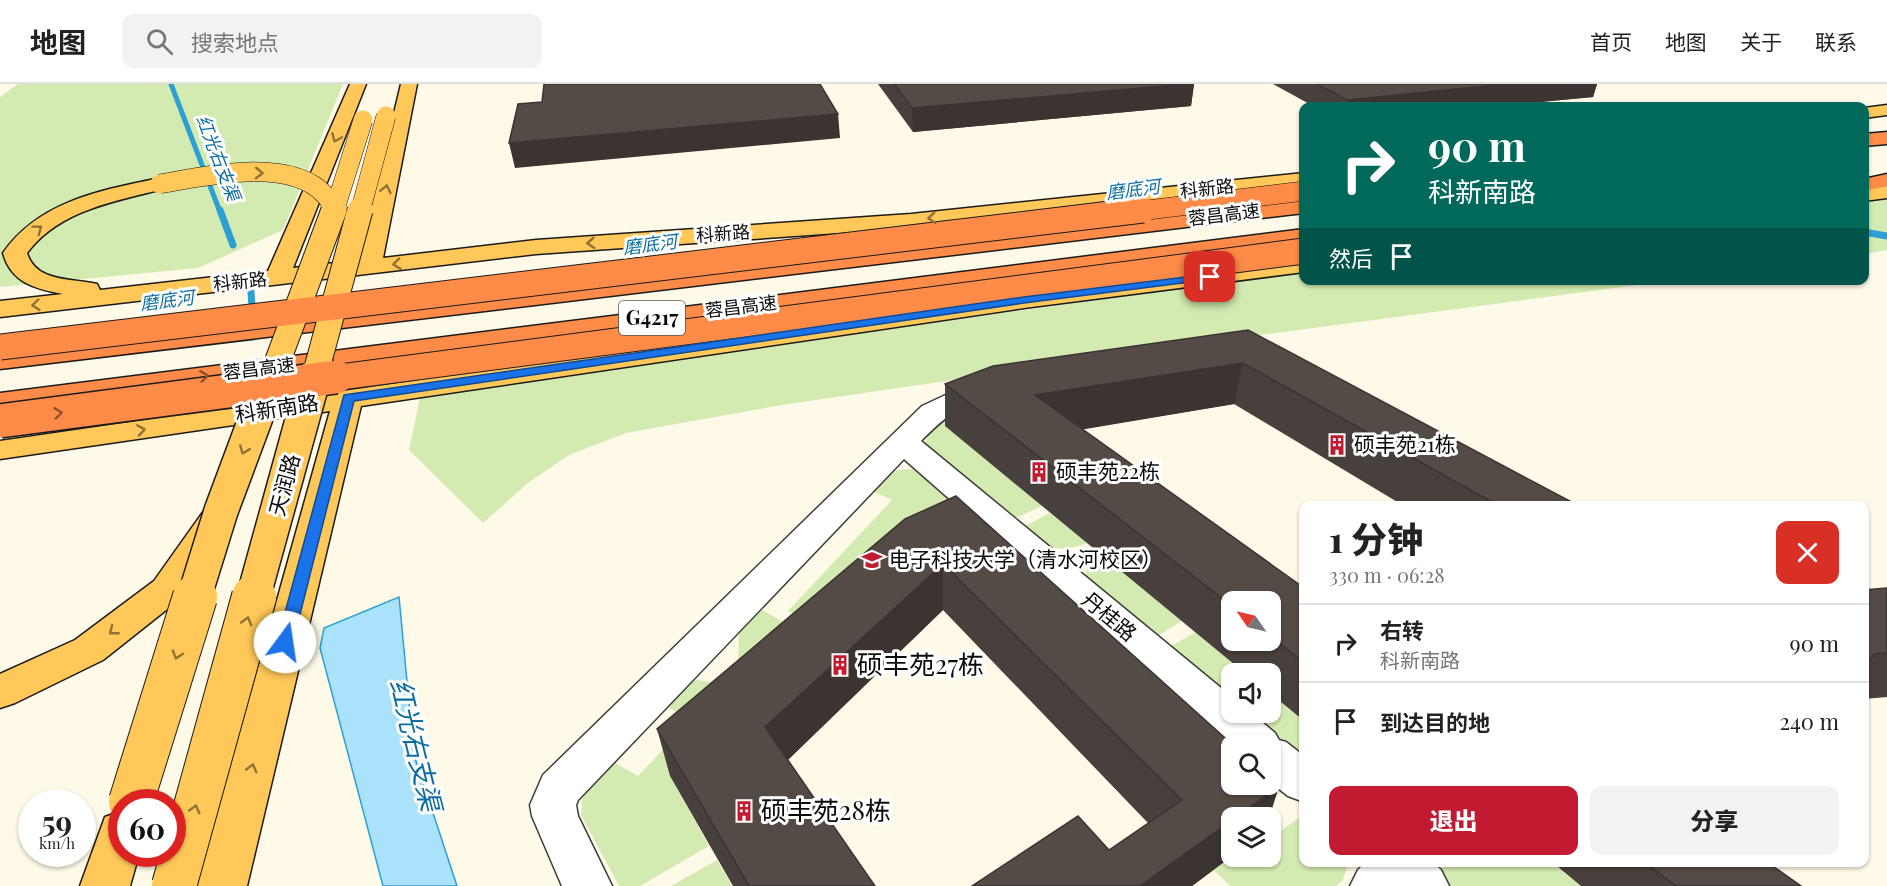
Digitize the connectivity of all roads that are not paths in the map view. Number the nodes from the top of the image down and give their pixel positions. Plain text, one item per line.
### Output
1 (395, 84) edge
2 (410, 84) edge
3 (370, 101) edge
4 (1887, 110) edge
5 (1869, 112) edge
6 (1887, 123) edge
7 (1869, 125) edge
8 (1887, 138) edge
9 (1869, 140) edge
10 (1887, 163) edge
11 (1869, 165) edge
12 (1299, 169) edge
13 (1887, 176) edge
14 (1869, 178) edge
15 (1299, 180) edge
16 (1887, 180) edge
17 (1869, 184) edge
18 (1299, 192) edge
19 (1887, 192) edge
20 (1869, 194) edge
21 (1299, 207) edge
22 (334, 211) junction
23 (991, 212) junction
24 (1299, 237) edge
25 (1299, 252) edge
26 (1299, 266) edge
27 (369, 267) junction
28 (277, 278) junction
29 (1299, 279) edge
30 (192, 287) junction
31 (1024, 300) junction
32 (0, 309) edge
33 (515, 336) junction
34 (0, 347) edge
35 (0, 361) edge
36 (1024, 388) edge
37 (348, 398) junction
38 (0, 402) edge
39 (0, 421) edge
40 (94, 438) junction
41 (903, 442) junction
42 (0, 450) edge
43 (0, 463) edge
44 (221, 511) junction
45 (0, 692) edge
46 (1247, 735) edge
47 (1281, 764) edge
48 (1299, 779) edge
49 (135, 789) edge
50 (111, 867) edge
51 (105, 886) edge
52 (174, 886) edge
53 (222, 886) edge
54 (587, 886) edge

1 - 3 main road, 天润路
27 -> 2 main road
3 - 22 main road, 天润路, bridge
3 -> 28 main road
52 -> 3 main road, 天润路, bridge
4 - 5 main road
6 - 7 highway
8 - 9 highway
10 - 11 highway
12 - 23 main road
13 - 14 highway
15 - 23 main road, 科新路
16 - 17 highway
18 - 34 highway, bridge
19 - 20 main road
21 - 35 highway, 蓉昌高速 / G4217
30 -> 22 main road, bridge
22 -> 44 main road, 天润路, bridge
23 -> 27 main road, 科新路
24 - 33 highway, 蓉昌高速 / G4217
39 -> 25 highway, bridge
26 - 31 main road, 科新南路
27 - 28 main road, 科新路
28 - 30 main road, 科新路
29 - 31 main road
30 -> 32 main road, 科新路
31 - 33 highway
31 - 37 main road, 科新南路
38 -> 33 highway, 蓉昌高速 / G4217
36 - 41 street
40 -> 37 main road, 科新南路
53 -> 37 main road
40 - 42 main road, 科新南路
40 - 43 main road
41 - 46 street, 丹桂路
41 - 54 street
44 -> 45 main road, bridge
44 -> 49 main road, 天润路, bridge
47 - 48 street
50 - 51 main road

